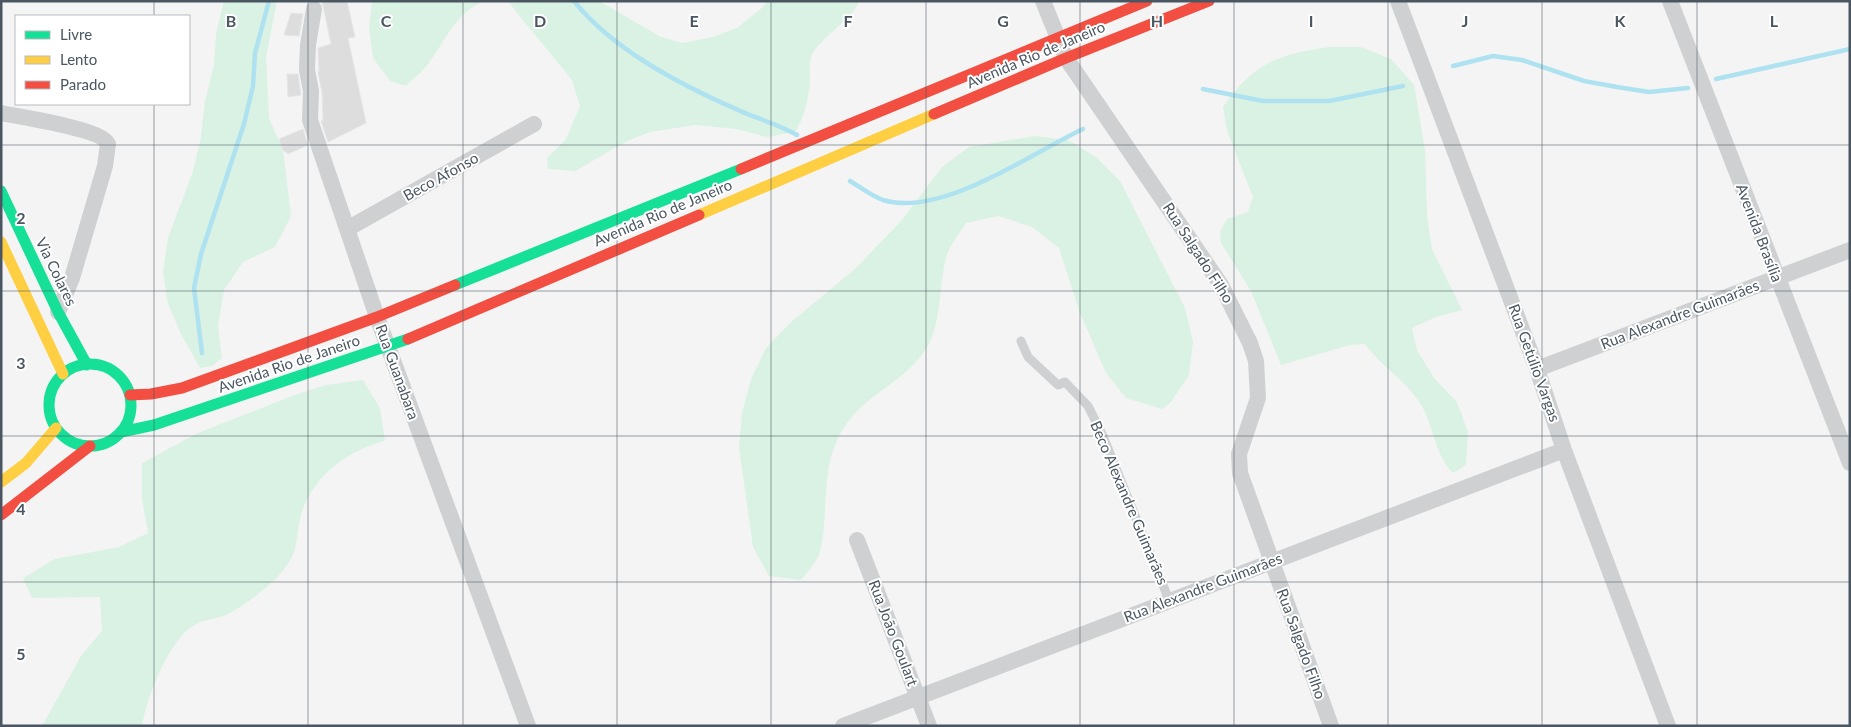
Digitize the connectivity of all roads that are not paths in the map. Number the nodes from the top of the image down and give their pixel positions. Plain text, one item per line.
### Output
1 (1043, 1) edge
2 (1146, 1) edge
3 (1209, 1) edge
4 (1398, 1) edge
5 (1670, 1) edge
6 (314, 10) dead end
7 (1057, 38) junction
8 (1066, 58) junction
9 (1, 113) edge
10 (534, 124) dead end
11 (1, 191) edge
12 (347, 229) junction
13 (1, 242) edge
14 (1850, 250) edge
15 (1776, 279) junction
16 (58, 312) junction
17 (377, 317) junction
18 (1021, 341) dead end
19 (388, 347) junction
20 (87, 365) junction
21 (1537, 369) junction
22 (63, 374) junction
23 (130, 396) junction
24 (56, 428) junction
25 (121, 432) junction
26 (90, 446) junction
27 (1564, 450) junction
28 (1850, 463) edge
29 (1, 482) edge
30 (1, 515) edge
31 (857, 540) dead end
32 (1271, 563) junction
33 (1169, 600) junction
34 (918, 699) junction
35 (528, 726) edge
36 (843, 726) edge
37 (929, 726) edge
38 (1331, 726) edge
39 (1668, 726) edge

1 - 7 street, Rua Salgado Filho
2 - 7 main road, Avenida Rio de Janeiro
3 - 8 main road, Avenida Rio de Janeiro
4 - 21 street, Rua Getúlio Vargas
5 - 15 street, Avenida Brasília
6 - 12 street, Rua Guanabara
7 - 8 street, Rua Salgado Filho
7 - 17 main road, Avenida Rio de Janeiro
8 - 19 main road, Avenida Rio de Janeiro
8 - 32 street, Rua Salgado Filho
9 - 16 street
10 - 12 street, Beco Afonso
11 - 16 main road, Via Colares
12 - 17 street, Rua Guanabara
13 - 22 main road
14 - 15 street, Rua Alexandre Guimarães
15 - 21 street, Rua Alexandre Guimarães
15 - 28 street, Avenida Brasília
16 - 20 main road, Via Colares
17 - 19 street, Rua Guanabara
17 - 23 main road, Avenida Rio de Janeiro
18 - 33 lane, Beco Alexandre Guimarães
19 - 25 main road, Avenida Rio de Janeiro
19 - 35 street, Rua Guanabara
20 - 22 main road
20 - 23 main road
21 - 27 street, Rua Getúlio Vargas
22 - 24 main road
23 - 25 main road
24 - 26 main road
24 - 29 main road
25 - 26 main road
26 - 30 main road
27 - 32 street, Rua Alexandre Guimarães
27 - 39 street, Rua Getúlio Vargas
31 - 34 street, Rua João Goulart
32 - 33 street, Rua Alexandre Guimarães
32 - 38 street, Rua Salgado Filho
33 - 34 street, Rua Alexandre Guimarães
34 - 36 street, Rua Alexandre Guimarães
34 - 37 street, Rua João Goulart

